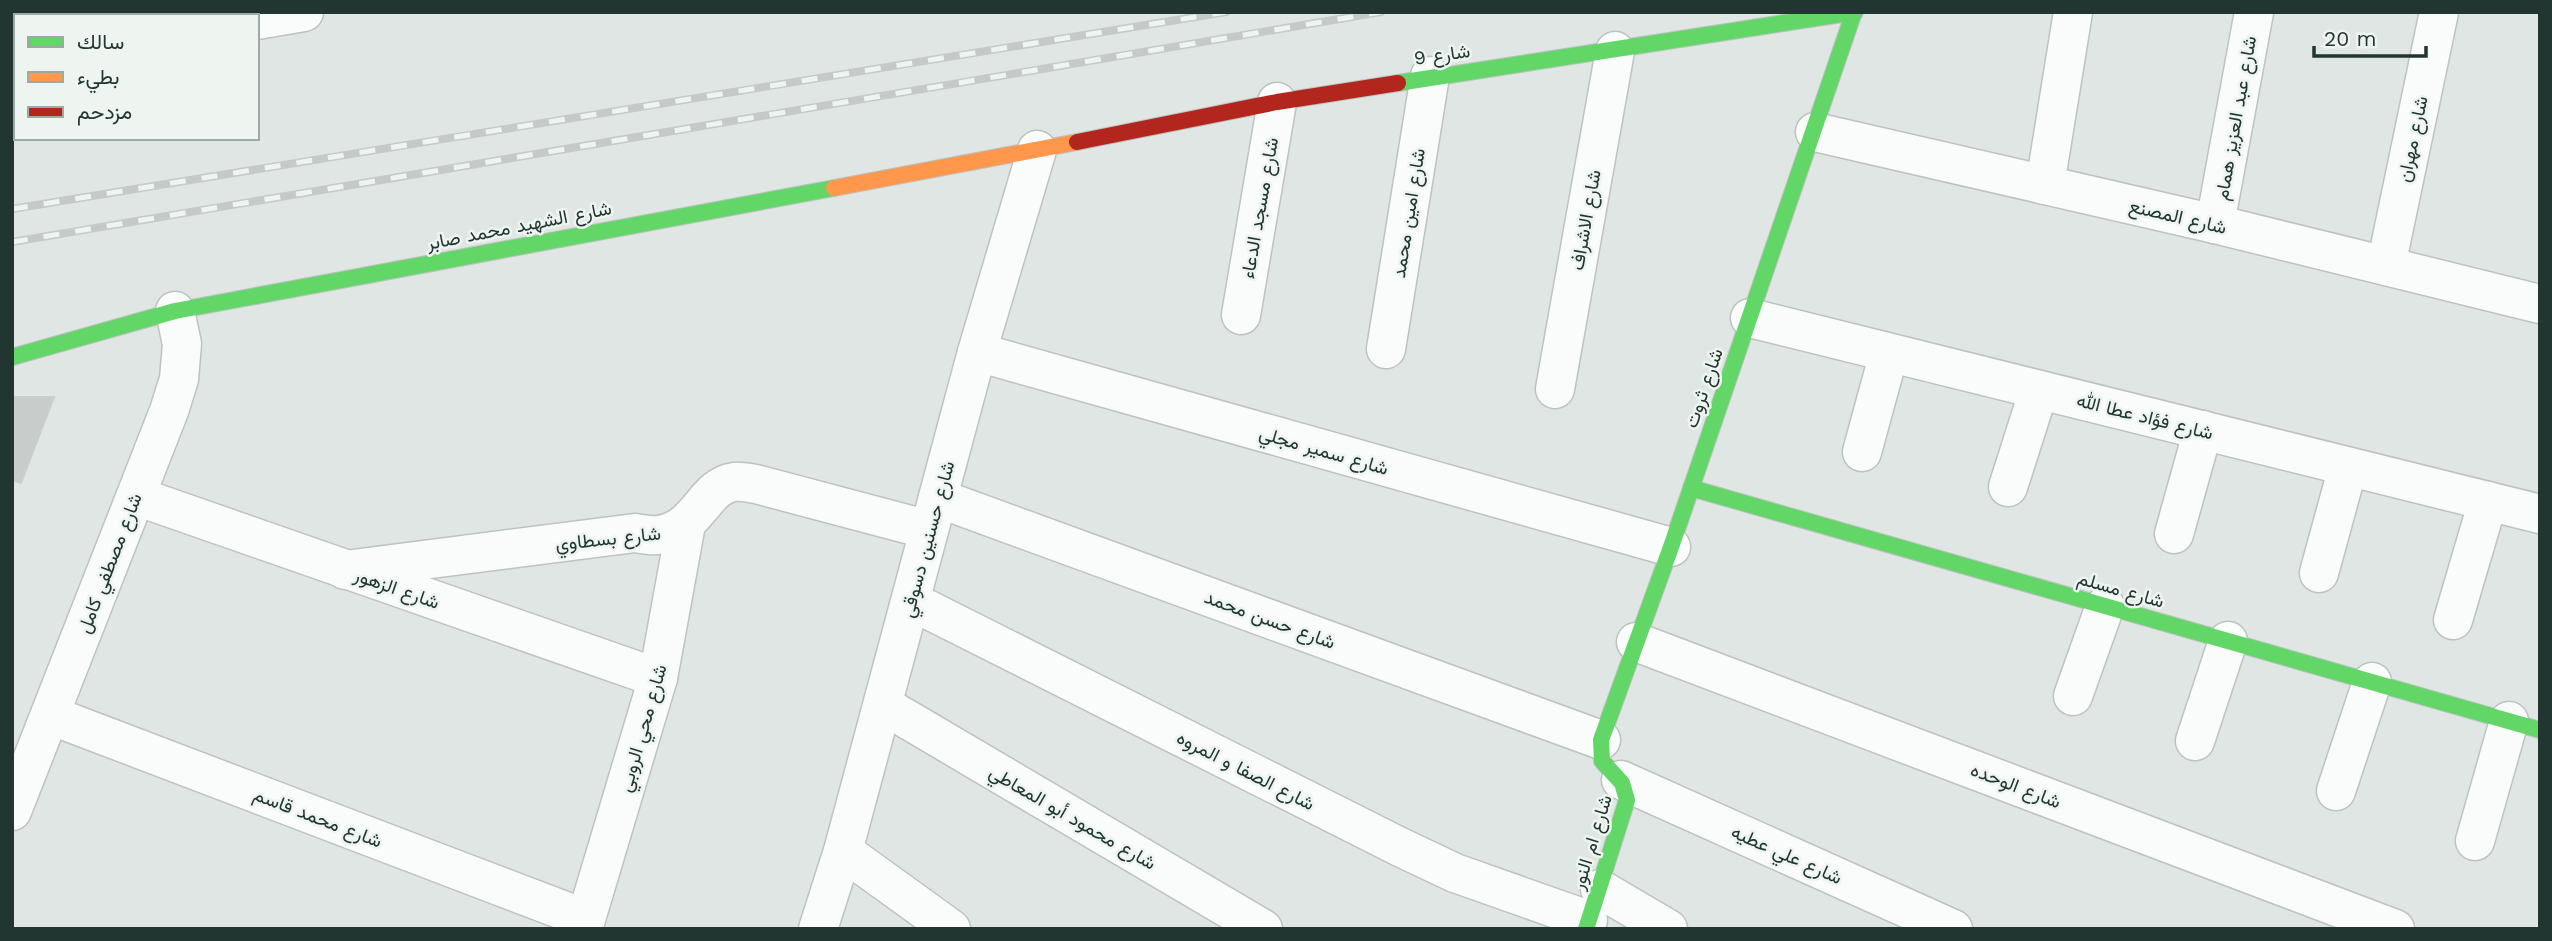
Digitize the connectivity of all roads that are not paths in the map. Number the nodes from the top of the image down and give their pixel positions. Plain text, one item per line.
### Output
1 (304, 12) edge
2 (1854, 12) edge
3 (2073, 12) edge
4 (2254, 12) edge
5 (2439, 12) edge
6 (259, 20) edge
7 (1615, 51) junction
8 (1430, 76) junction
9 (1277, 102) junction
10 (1815, 132) junction
11 (1037, 150) junction
12 (2045, 185) junction
13 (2216, 224) junction
14 (2386, 266) junction
15 (2540, 304) edge
16 (176, 311) junction
17 (1241, 315) dead end
18 (1750, 318) junction
19 (1386, 349) dead end
20 (978, 352) junction
21 (1889, 353) junction
22 (12, 357) edge
23 (1555, 389) dead end
24 (2039, 390) junction
25 (2203, 430) junction
26 (1863, 452) dead end
27 (2348, 467) junction
28 (2008, 487) dead end
29 (1691, 488) junction
30 (136, 496) junction
31 (2488, 501) junction
32 (2537, 505) edge
33 (934, 514) junction
34 (686, 524) junction
35 (2174, 534) dead end
36 (1671, 547) junction
37 (345, 570) junction
38 (2319, 573) dead end
39 (911, 601) junction
40 (2105, 606) junction
41 (2452, 620) dead end
42 (2228, 641) junction
43 (1636, 642) junction
44 (658, 678) junction
45 (2372, 682) junction
46 (2073, 696) dead end
47 (883, 705) junction
48 (50, 715) junction
49 (2525, 726) edge
50 (2195, 741) dead end
51 (1611, 765) junction
52 (2336, 791) dead end
53 (12, 811) edge
54 (2475, 841) dead end
55 (843, 851) junction
56 (1591, 913) edge
57 (584, 924) edge
58 (818, 929) edge
59 (951, 929) edge
60 (1263, 929) edge
61 (1668, 929) edge
62 (1952, 929) edge
63 (2395, 929) edge

1 - 6 street
2 - 7 street, شارع 9
2 - 10 street, شارع ثروت
3 - 12 street
4 - 13 street, شارع عبد العزيز همام
5 - 14 street, شارع مهران
7 - 8 street, شارع 9
7 - 23 street, شارع الاشراف
8 - 9 street, شارع 9
8 - 19 street, شارع امين محمد
9 - 11 street, شارع 9
9 - 17 street, شارع مسجد الدعاء
10 - 12 street, شارع المصنع
10 - 18 street, شارع ثروت
11 - 16 street, شارع الشهيد محمد صابر
11 - 20 street, شارع حسنين دسوقي
12 - 13 street, شارع المصنع
13 - 14 street, شارع المصنع
14 - 15 street, شارع المصنع
16 - 22 street, شارع الشهيد محمد صابر
16 - 30 street, شارع مصطفي كامل
18 - 21 street, شارع فؤاد عطا الله
18 - 29 street, شارع ثروت
20 - 33 street, شارع حسنين دسوقي
20 - 36 street, شارع سمير مجلي
21 - 24 street, شارع فؤاد عطا الله
21 - 26 street
24 - 25 street, شارع فؤاد عطا الله
24 - 28 street
25 - 27 street, شارع فؤاد عطا الله
25 - 35 street
27 - 31 street, شارع فؤاد عطا الله
27 - 38 street
29 - 36 street, شارع ثروت
29 - 40 street, شارع مسلم
30 - 37 street, شارع الزهور
30 - 48 street, شارع مصطفي كامل
31 - 32 street, شارع فؤاد عطا الله
31 - 41 street
33 - 34 street, شارع بسطاوي
33 - 39 street, شارع حسنين دسوقي
33 - 51 street, شارع حسن محمد
34 - 37 street, شارع بسطاوي
34 - 44 street, شارع محي الروبي
36 - 43 street, شارع ثروت
37 - 44 street, شارع الزهور
39 - 47 street, شارع حسنين دسوقي
39 - 56 street, شارع الصفا و المروه
40 - 42 street, شارع مسلم
40 - 46 street
42 - 45 street, شارع مسلم
42 - 50 street
43 - 51 street, شارع ثروت
43 - 63 street, شارع الوحده
44 - 57 street, شارع محي الروبي
45 - 49 street, شارع مسلم
45 - 52 street
47 - 55 street, شارع حسنين دسوقي
47 - 60 street, شارع محمود أبو المعاطي
48 - 53 street, شارع مصطفي كامل
48 - 57 street, شارع محمد قاسم
49 - 54 street
51 - 56 street, شارع ام النور
51 - 62 street, شارع علي عطيه
55 - 58 street, شارع حسنين دسوقي
55 - 59 street
56 - 61 street, شارع الصفا و المروه

